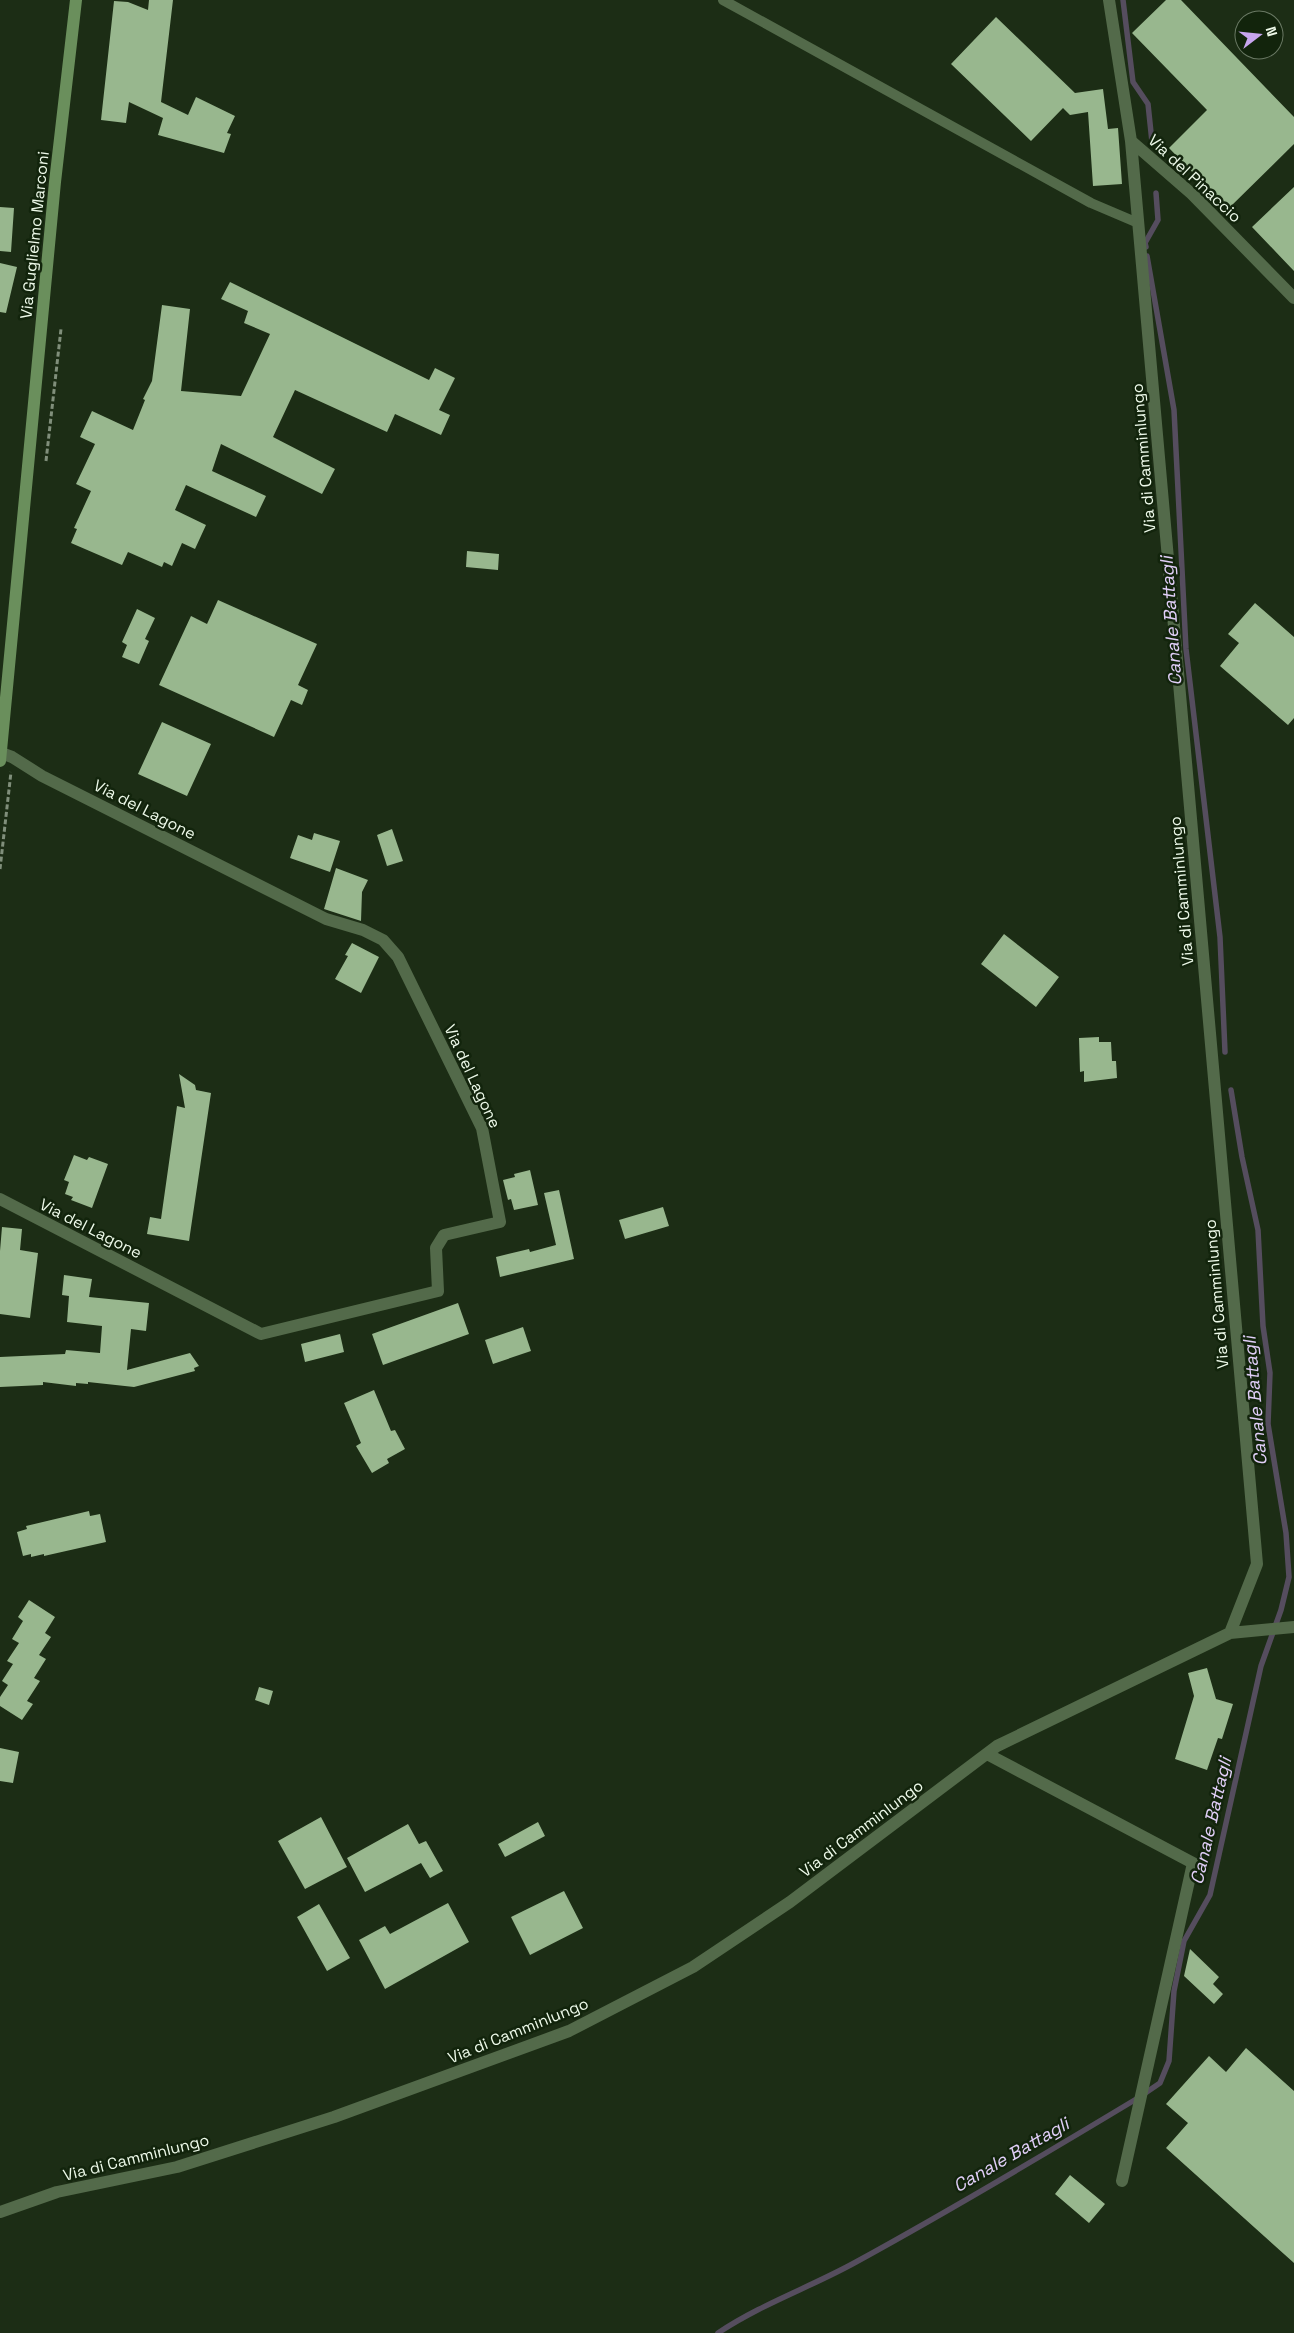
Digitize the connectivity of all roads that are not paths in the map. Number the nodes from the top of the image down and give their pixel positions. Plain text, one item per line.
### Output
1 (76, 0) edge
2 (723, 0) edge
3 (1109, 0) edge
4 (1123, 102) junction
5 (1131, 141) junction
6 (1138, 223) junction
7 (1294, 298) edge
8 (0, 757) edge
9 (0, 1199) edge
10 (1289, 1627) edge
11 (1230, 1633) junction
12 (987, 1754) junction
13 (1122, 2181) dead end
14 (0, 2212) edge

1 - 8 street, Via Guglielmo Marconi
2 - 6 lane
3 - 4 street, Via del Pinaccio
4 - 5 street, Via del Pinaccio
4 - 6 lane
5 - 6 street, Via di Camminlungo
5 - 7 street, Via del Pinaccio
6 - 11 street, Via di Camminlungo
8 - 9 street, Via del Lagone
10 - 11 street, Via di Camminlungo
11 - 12 street, Via di Camminlungo
12 - 13 street
12 - 14 street, Via di Camminlungo

